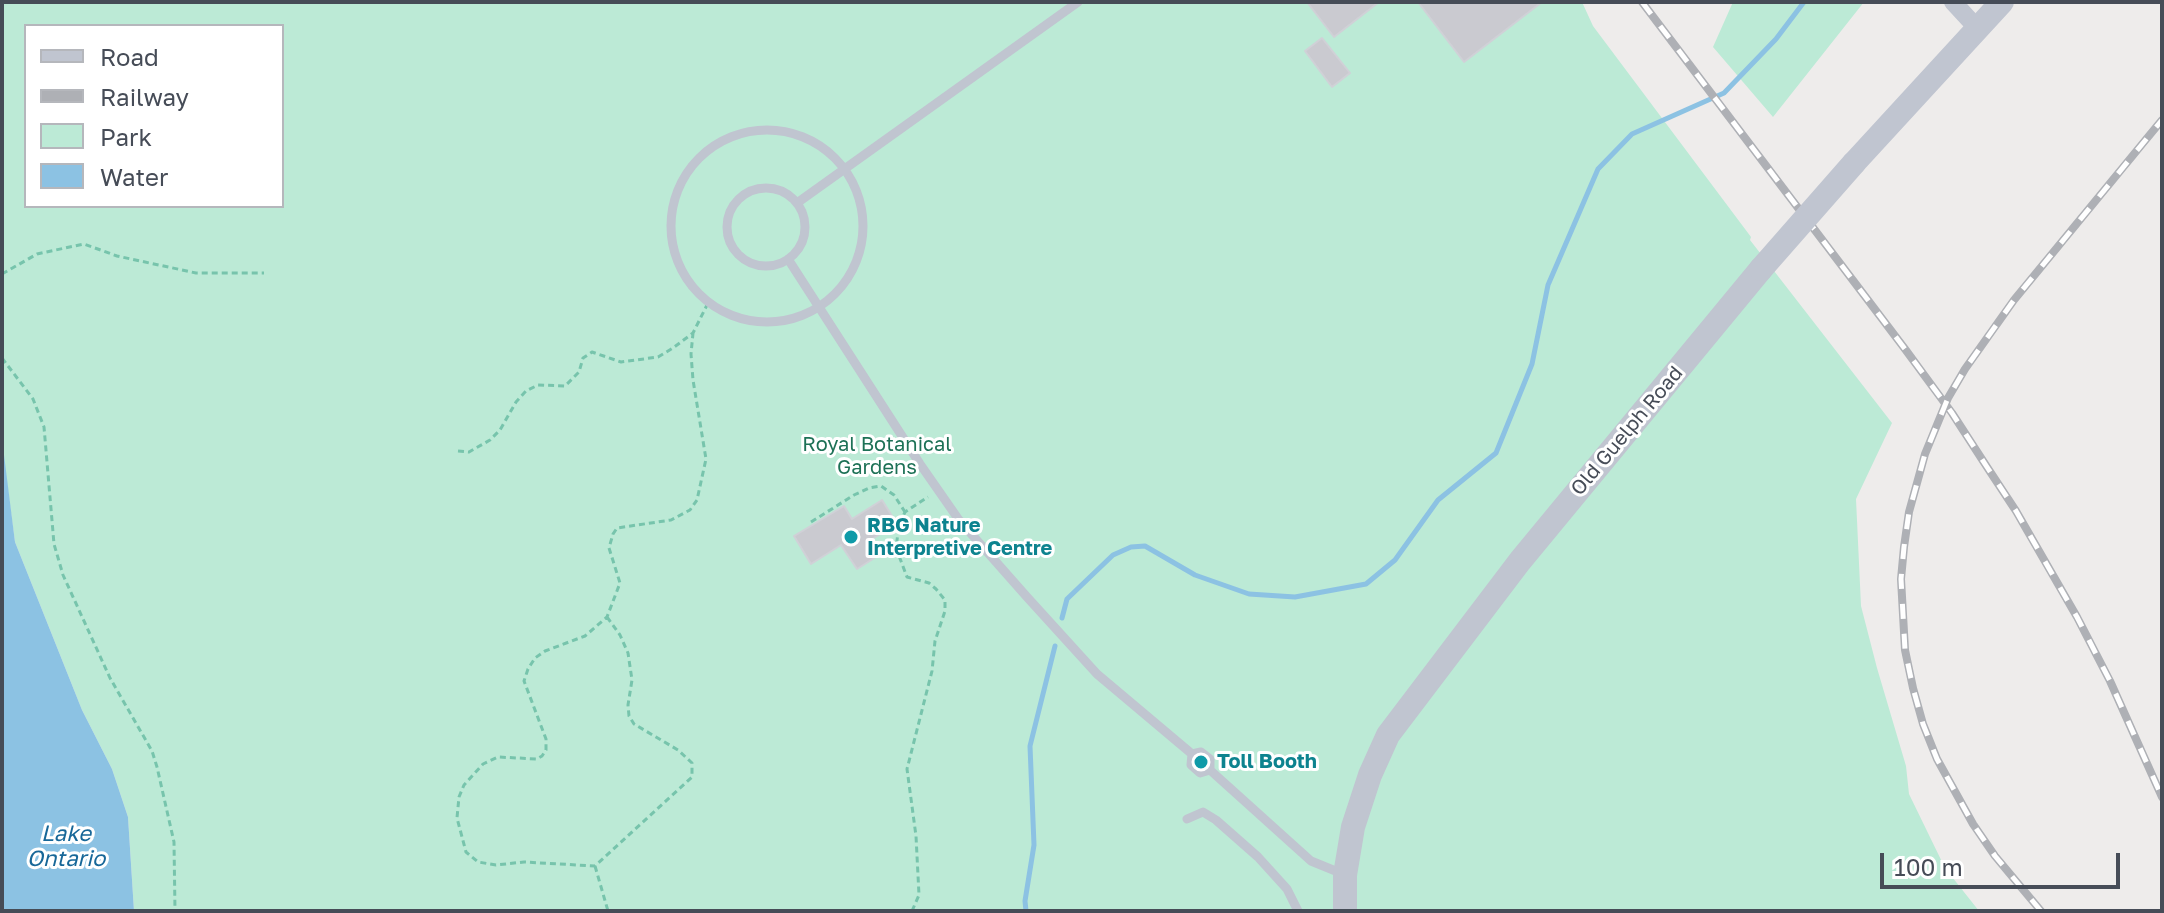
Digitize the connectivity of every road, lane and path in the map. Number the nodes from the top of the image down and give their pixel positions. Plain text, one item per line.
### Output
1 (1078, 2) edge
2 (1953, 2) edge
3 (2002, 2) edge
4 (1977, 28) junction
5 (844, 169) junction
6 (797, 203) junction
7 (788, 259) junction
8 (264, 273) dead end
9 (2, 274) edge
10 (708, 303) junction
11 (818, 308) junction
12 (693, 333) junction
13 (2, 358) edge
14 (458, 451) dead end
15 (938, 490) junction
16 (905, 512) junction
17 (811, 522) dead end
18 (607, 617) junction
19 (1187, 819) dead end
20 (595, 866) junction
21 (1345, 875) junction
22 (175, 911) edge
23 (608, 911) edge
24 (912, 911) edge
25 (1298, 911) edge
26 (1345, 911) edge

1 - 5 lane
2 - 4 street
3 - 4 street, Old Guelph Road
4 - 21 street, Old Guelph Road, bridge
5 - 6 lane
5 - 10 lane
5 - 11 lane
6 - 7 lane
6 - 7 lane
7 - 11 lane
8 - 9 path
10 - 11 lane
10 - 12 path
11 - 15 lane
12 - 14 path
12 - 18 path
13 - 22 path
15 - 16 path
15 - 21 lane
16 - 17 path
16 - 24 path
18 - 20 path
18 - 20 path
19 - 25 lane
20 - 23 path
21 - 26 street, Old Guelph Road

